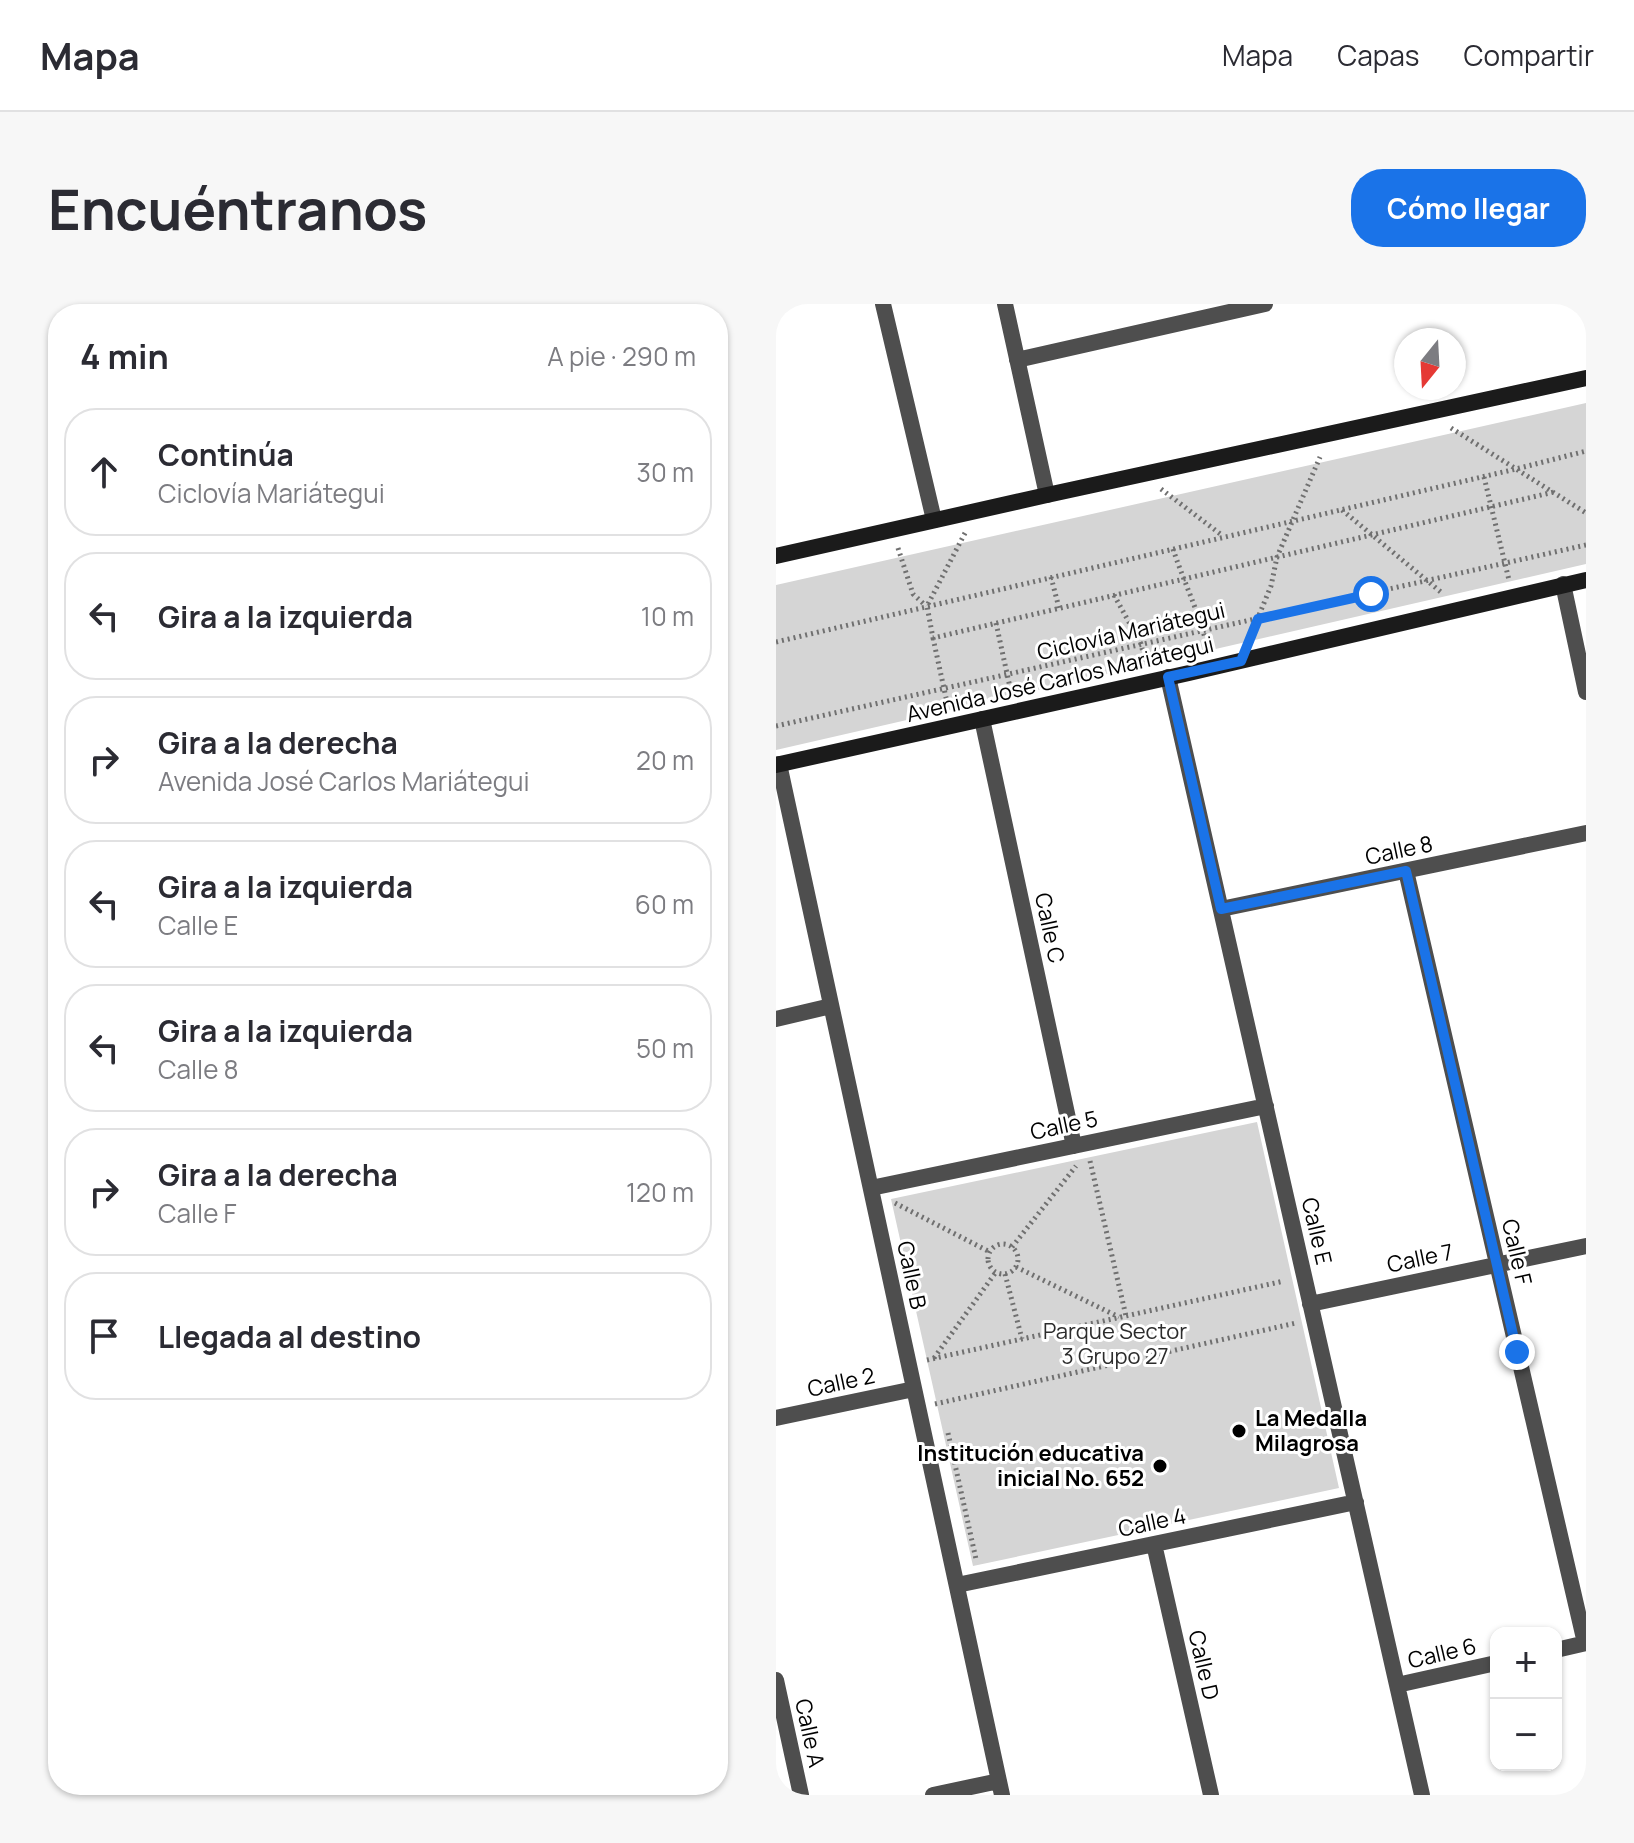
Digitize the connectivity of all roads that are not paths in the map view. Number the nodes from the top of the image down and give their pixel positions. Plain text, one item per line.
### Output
1 (883, 304) edge
2 (1005, 304) edge
3 (1265, 304) edge
4 (1017, 360) junction
5 (1586, 378) edge
6 (1047, 495) junction
7 (934, 520) junction
8 (776, 556) edge
9 (1586, 580) edge
10 (1563, 584) junction
11 (1168, 677) junction
12 (1586, 692) edge
13 (982, 719) junction
14 (777, 765) edge
15 (1586, 833) edge
16 (1406, 871) junction
17 (1221, 909) junction
18 (831, 1006) junction
19 (776, 1019) edge
20 (1266, 1106) junction
21 (1080, 1144) junction
22 (871, 1188) junction
23 (1586, 1246) edge
24 (1497, 1265) junction
25 (1307, 1315) junction
26 (914, 1389) junction
27 (776, 1418) edge
28 (1356, 1502) junction
29 (1154, 1544) junction
30 (957, 1585) junction
31 (1586, 1643) edge
32 (1562, 1649) edge
33 (1490, 1664) edge
34 (776, 1680) edge
35 (1397, 1685) junction
36 (1001, 1788) edge
37 (801, 1795) edge
38 (933, 1795) edge
39 (1211, 1795) edge
40 (1422, 1795) edge

1 - 7 street
2 - 4 street
3 - 4 street
4 - 6 street
5 - 6 main road
6 - 7 main road
7 - 8 main road
9 - 10 main road, Avenida José Carlos Mariátegui
10 - 11 main road, Avenida José Carlos Mariátegui
10 - 12 street
11 - 13 main road, Avenida José Carlos Mariátegui
11 - 17 street, Calle E
13 - 14 main road, Avenida José Carlos Mariátegui
13 - 21 street, Calle C
14 - 18 street, Calle B
15 - 16 street, Calle 8
16 - 17 street, Calle 8
16 - 24 street, Calle F
17 - 20 street, Calle E
18 - 19 street
18 - 22 street, Calle B
20 - 21 street, Calle 5
20 - 25 street, Calle E
21 - 22 street, Calle 5
22 - 26 street, Calle B
23 - 24 street, Calle 7
24 - 25 street, Calle 7
24 - 31 street, Calle F
25 - 28 street, Calle E
26 - 27 street, Calle 2
26 - 30 street, Calle B
28 - 29 street, Calle 4
28 - 35 street, Calle E
29 - 30 street, Calle 4
29 - 39 street, Calle D
30 - 36 street, Calle B
31 - 32 street
33 - 35 street, Calle 6
34 - 37 street, Calle A
35 - 40 street, Calle E
36 - 38 street

